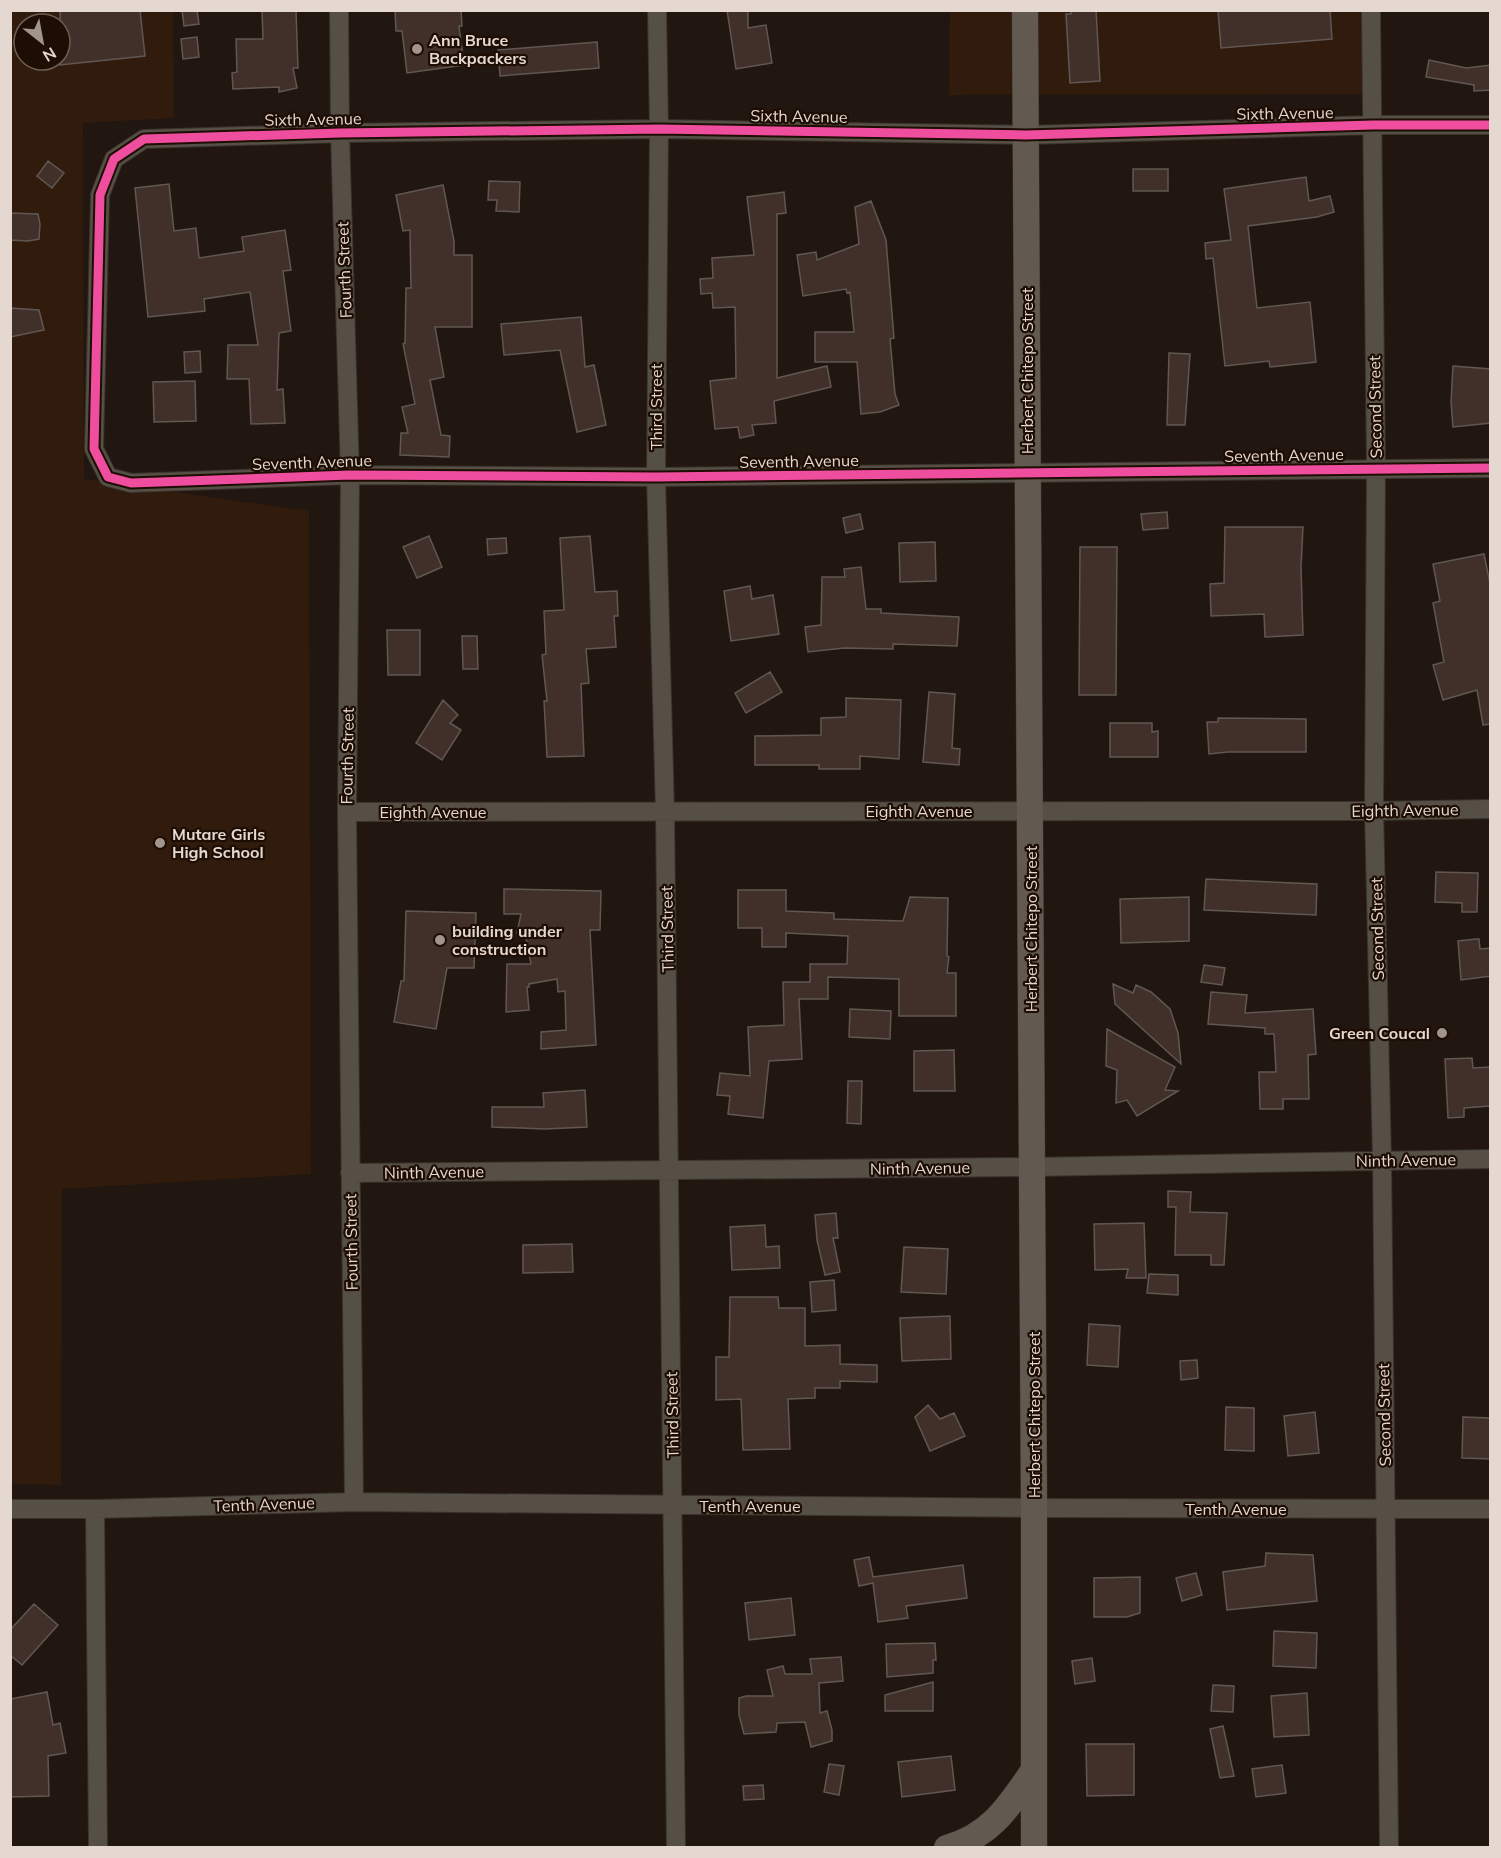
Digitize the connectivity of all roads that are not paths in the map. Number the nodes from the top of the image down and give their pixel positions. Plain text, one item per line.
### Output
1 (339, 10) edge
2 (657, 10) edge
3 (1025, 10) edge
4 (1371, 10) edge
5 (1372, 125) junction
6 (1491, 125) edge
7 (659, 129) junction
8 (340, 133) junction
9 (1026, 135) junction
10 (1491, 468) edge
11 (1376, 469) junction
12 (1028, 474) junction
13 (350, 475) junction
14 (108, 477) joint
15 (656, 477) junction
16 (1491, 809) edge
17 (665, 811) junction
18 (1030, 811) junction
19 (1374, 811) junction
20 (347, 812) junction
21 (1491, 1159) edge
22 (1382, 1160) junction
23 (1032, 1167) junction
24 (669, 1170) junction
25 (350, 1173) junction
26 (354, 1502) junction
27 (673, 1505) junction
28 (1034, 1508) junction
29 (10, 1509) edge
30 (95, 1509) junction
31 (1385, 1509) junction
32 (1491, 1509) edge
33 (1034, 1770) junction
34 (98, 1848) edge
35 (676, 1848) edge
36 (947, 1848) edge
37 (1034, 1848) edge
38 (1389, 1848) edge

1 - 8 street, Fourth Street
2 - 7 street, Third Street
3 - 9 main road, Herbert Chitepo Street
4 - 5 street, Second Street
5 - 6 street, Sixth Avenue
5 - 9 street, Sixth Avenue
5 - 11 street, Second Street
7 - 8 street, Sixth Avenue
7 - 9 street, Sixth Avenue
7 - 15 street, Third Street
8 - 13 street, Fourth Street
8 - 14 street, Sixth Avenue
9 - 12 main road, Herbert Chitepo Street
10 - 11 street, Seventh Avenue
11 - 12 street, Seventh Avenue
11 - 19 street, Second Street
12 - 15 street, Seventh Avenue
12 - 18 main road, Herbert Chitepo Street
13 - 14 street, Seventh Avenue
13 - 15 street, Seventh Avenue
13 - 20 street, Fourth Street
15 - 17 street, Third Street
16 - 19 street, Eighth Avenue
17 - 18 street, Eighth Avenue
17 - 20 street, Eighth Avenue
17 - 24 street, Third Street
18 - 19 street, Eighth Avenue
18 - 23 main road, Herbert Chitepo Street
19 - 22 street, Second Street
20 - 25 street, Fourth Street
21 - 22 street, Ninth Avenue
22 - 23 street, Ninth Avenue
22 - 31 street, Second Street
23 - 24 street, Ninth Avenue
23 - 28 main road, Herbert Chitepo Street
24 - 25 street, Ninth Avenue
24 - 27 street, Third Street
25 - 26 street, Fourth Street
26 - 27 street, Tenth Avenue
26 - 30 street, Tenth Avenue
27 - 28 street, Tenth Avenue
27 - 35 street, Third Street
28 - 31 street, Tenth Avenue
28 - 33 main road, Herbert Chitepo Street
29 - 30 street, Tenth Avenue
30 - 34 street
31 - 32 street, Tenth Avenue
31 - 38 street, Second Street
33 - 36 main road
33 - 37 main road, Herbert Chitepo Street

